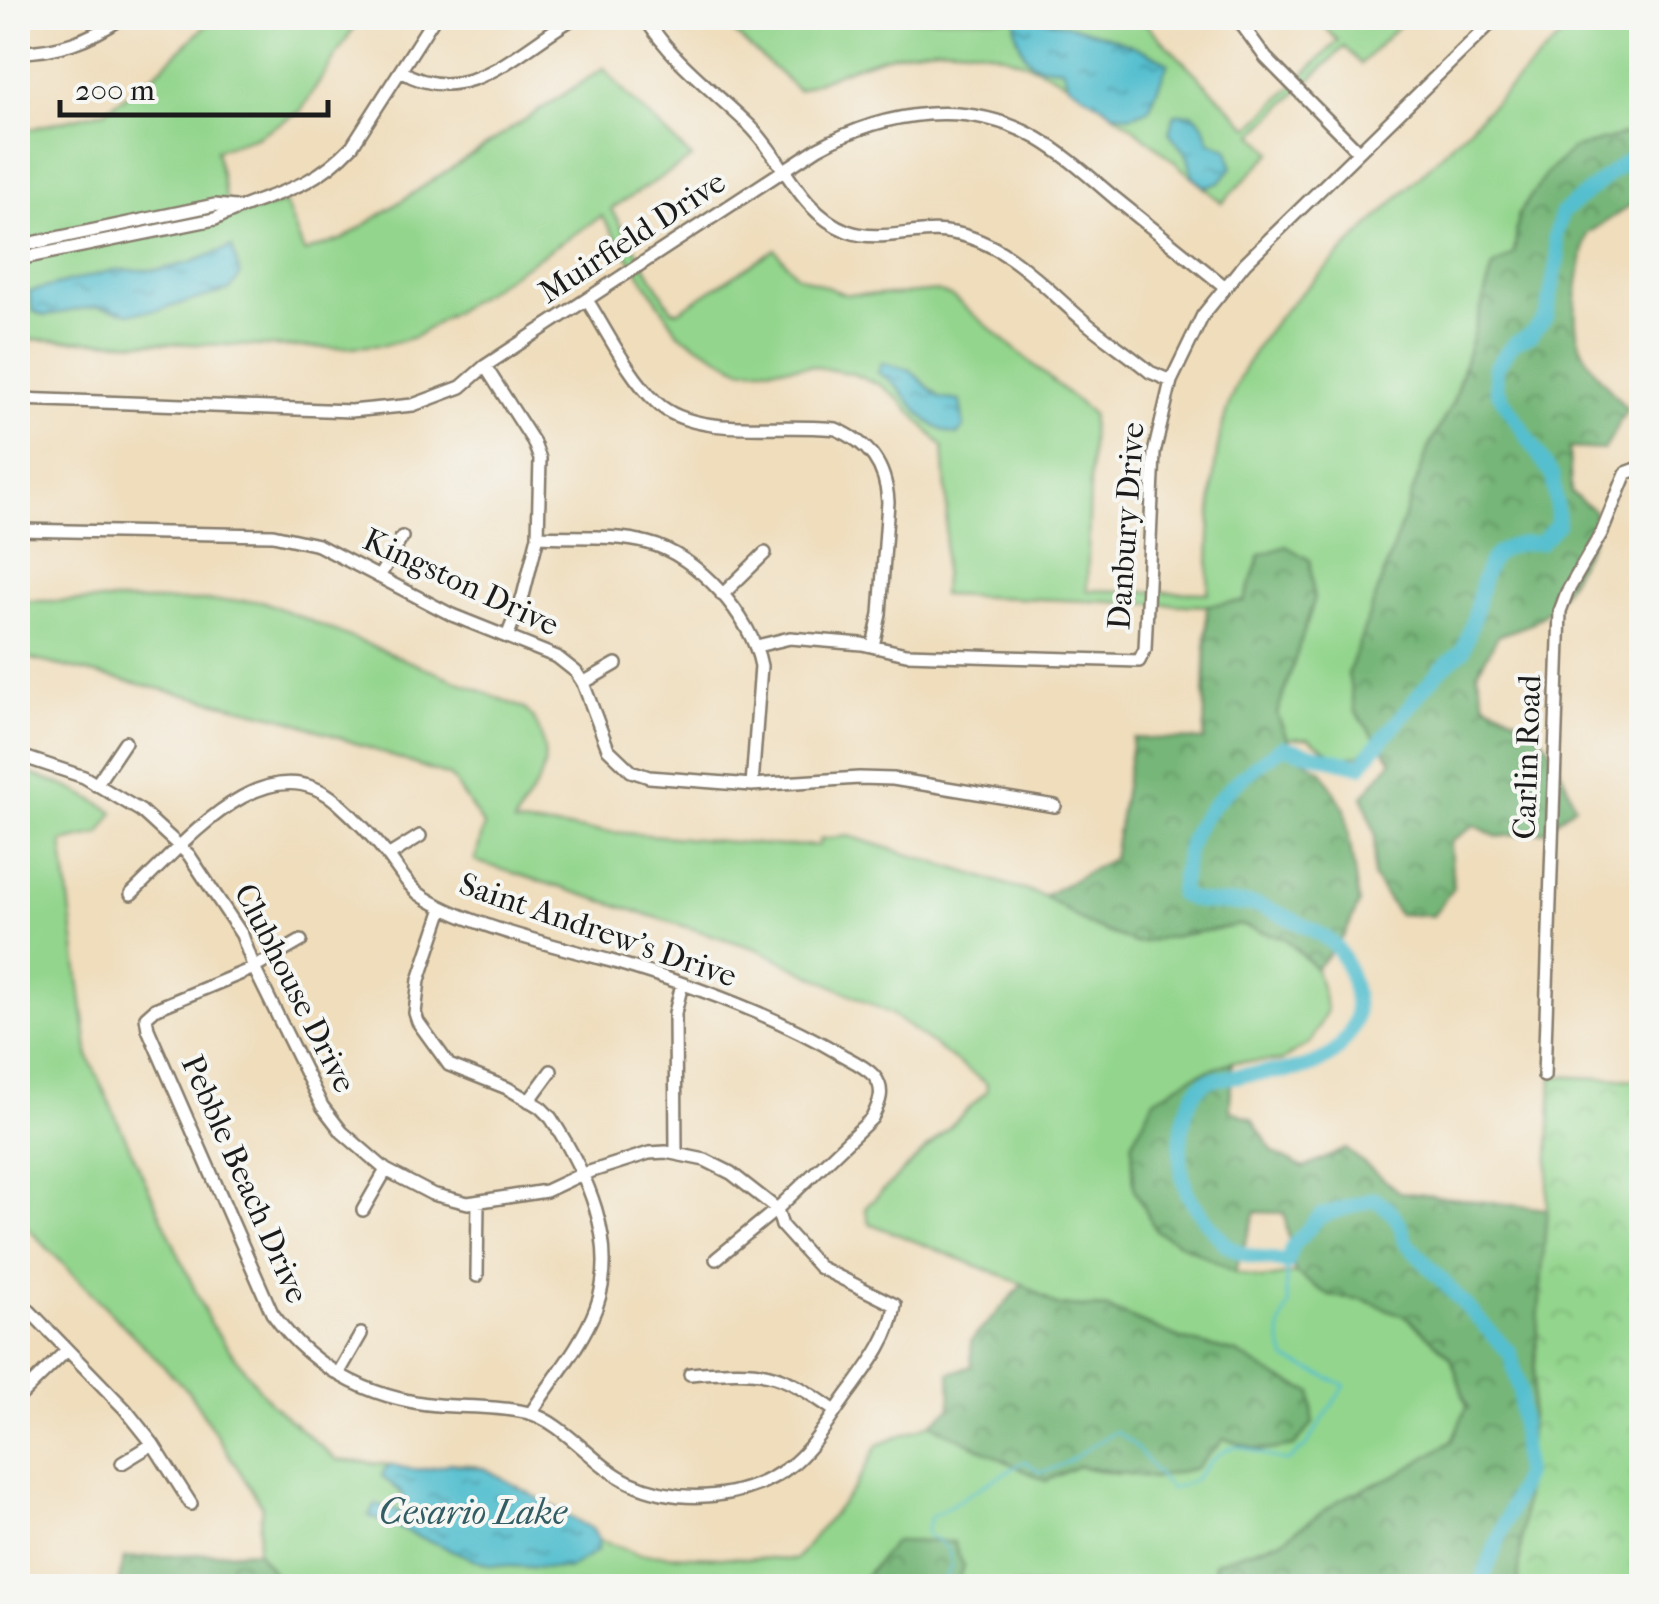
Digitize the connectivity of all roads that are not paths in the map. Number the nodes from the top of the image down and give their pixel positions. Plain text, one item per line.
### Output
1 (122, 18) edge
2 (434, 18) edge
3 (574, 18) edge
4 (645, 18) edge
5 (1237, 18) edge
6 (1496, 18) edge
7 (102, 23) edge
8 (18, 52) edge
9 (401, 71) junction
10 (1358, 151) junction
11 (784, 171) junction
12 (239, 207) junction
13 (18, 246) edge
14 (18, 259) edge
15 (1224, 286) junction
16 (587, 300) junction
17 (485, 366) junction
18 (1171, 381) junction
19 (18, 399) edge
20 (1642, 467) edge
21 (18, 530) edge
22 (402, 536) dead end
23 (538, 536) junction
24 (765, 552) dead end
25 (379, 577) junction
26 (722, 595) junction
27 (507, 637) junction
28 (757, 646) junction
29 (873, 646) junction
30 (616, 664) dead end
31 (583, 683) junction
32 (125, 742) dead end
33 (18, 756) edge
34 (96, 784) junction
35 (752, 785) junction
36 (1056, 806) dead end
37 (420, 836) dead end
38 (181, 847) junction
39 (388, 856) junction
40 (131, 894) dead end
41 (444, 908) junction
42 (301, 941) dead end
43 (254, 968) junction
44 (682, 984) junction
45 (550, 1071) dead end
46 (1544, 1076) dead end
47 (529, 1101) junction
48 (676, 1153) junction
49 (386, 1170) junction
50 (580, 1175) junction
51 (478, 1202) junction
52 (362, 1210) dead end
53 (777, 1210) junction
54 (716, 1259) dead end
55 (477, 1276) dead end
56 (18, 1299) edge
57 (895, 1305) joint
58 (361, 1334) dead end
59 (66, 1350) junction
60 (338, 1374) junction
61 (690, 1374) dead end
62 (18, 1398) edge
63 (835, 1411) junction
64 (530, 1413) junction
65 (153, 1444) junction
66 (122, 1463) dead end
67 (191, 1504) dead end

1 - 7 street
2 - 9 street
3 - 9 street
4 - 11 street
5 - 10 street
6 - 10 street, Danbury Drive
7 - 8 street
9 - 12 street
10 - 15 street, Danbury Drive
11 - 15 street, Muirfield Drive
11 - 16 street, Muirfield Drive
11 - 18 street
12 - 13 street
12 - 14 street
15 - 18 street, Danbury Drive
16 - 17 street, Muirfield Drive
16 - 29 street
17 - 19 street, Muirfield Drive
17 - 23 street
18 - 29 street, Danbury Drive
20 - 46 street, Carlin Road
21 - 25 street, Kingston Drive
22 - 25 street
23 - 26 street
23 - 27 street
24 - 26 street
25 - 27 street, Kingston Drive
26 - 28 street
27 - 31 street, Kingston Drive
28 - 29 street, Danbury Drive
28 - 35 street
30 - 31 street
31 - 35 street
32 - 34 street
33 - 34 street, Clubhouse Drive
34 - 38 street, Clubhouse Drive
35 - 36 street
37 - 39 street
38 - 39 street, Saint Andrew's Drive
38 - 40 street, Saint Andrew's Drive
38 - 43 street, Clubhouse Drive
39 - 41 street, Saint Andrew's Drive
41 - 44 street, Saint Andrew's Drive
41 - 47 street
42 - 43 street, Pebble Beach Drive
43 - 49 street, Clubhouse Drive
43 - 60 street, Pebble Beach Drive
44 - 48 street
44 - 53 street, Saint Andrew's Drive
45 - 47 street
47 - 50 street
48 - 50 street, Clubhouse Drive
48 - 53 street, Clubhouse Drive
49 - 51 street, Clubhouse Drive
49 - 52 street
50 - 51 street, Clubhouse Drive
50 - 64 street
51 - 55 street
53 - 54 street
53 - 57 street, Clubhouse Drive
56 - 59 street
57 - 63 street, Pebble Beach Drive
58 - 60 street
59 - 62 street
59 - 65 street
60 - 64 street, Pebble Beach Drive
61 - 63 street
63 - 64 street, Pebble Beach Drive
65 - 66 street
65 - 67 street

